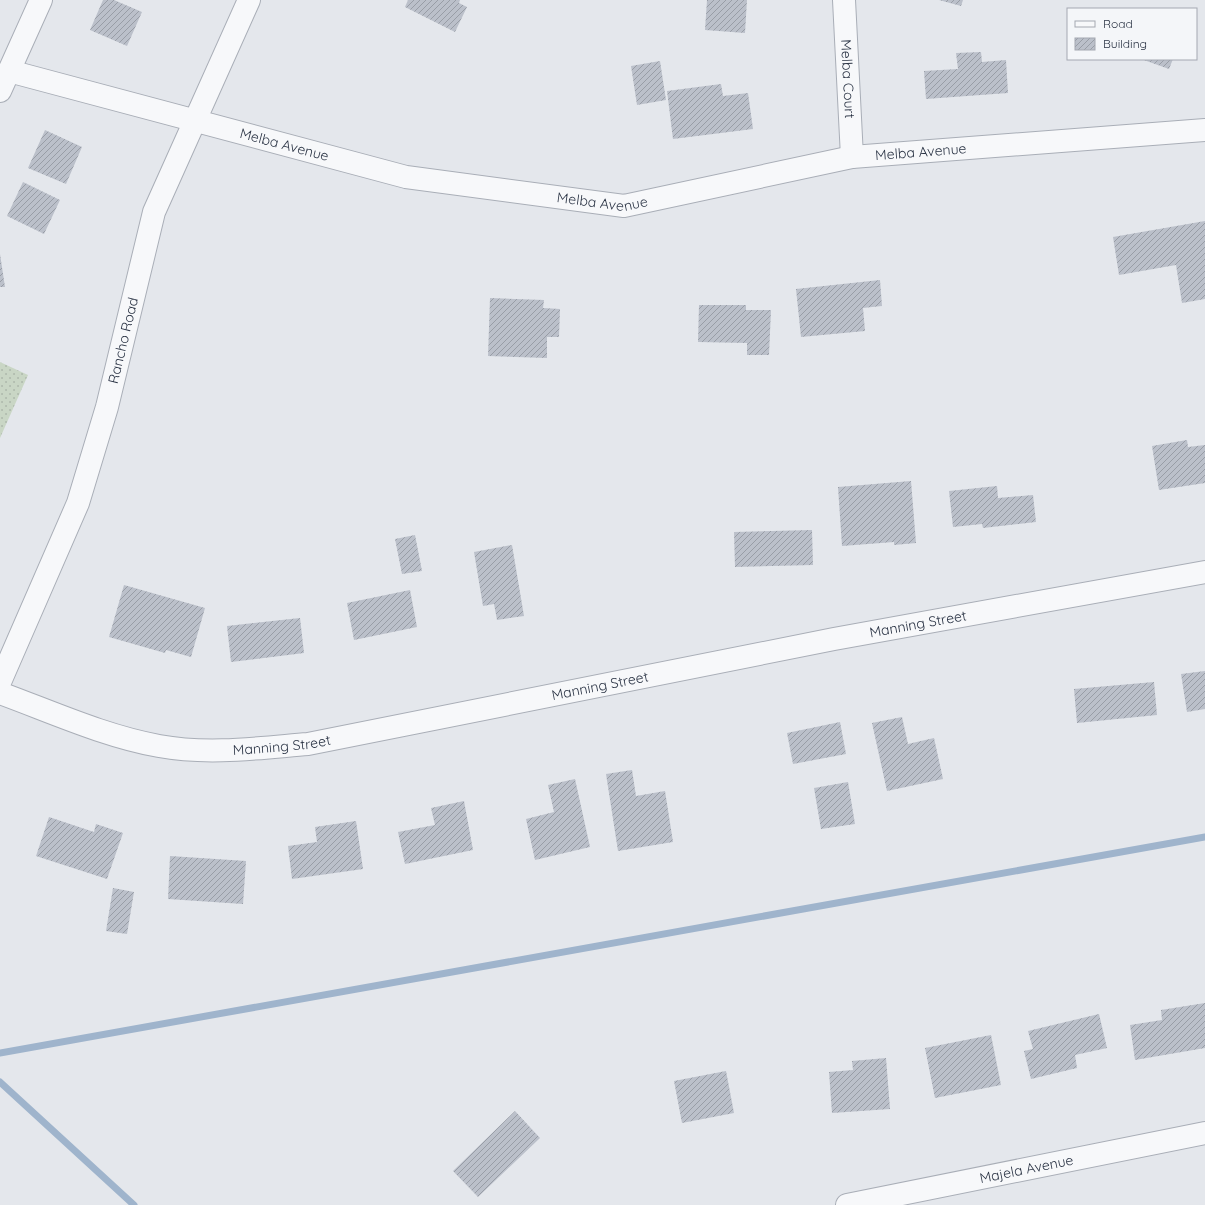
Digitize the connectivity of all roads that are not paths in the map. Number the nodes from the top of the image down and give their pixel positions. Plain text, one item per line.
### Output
1 (41, 0) edge
2 (249, 0) edge
3 (844, 0) edge
4 (9, 71) junction
5 (0, 91) edge
6 (195, 120) junction
7 (1205, 130) edge
8 (852, 158) junction
9 (1205, 572) edge
10 (0, 682) edge
11 (0, 693) edge
12 (1205, 1133) edge
13 (847, 1205) edge

1 - 4 street
2 - 6 street, Rancho Road
3 - 8 street, Melba Court
4 - 5 street
4 - 6 street, Melba Avenue
6 - 8 street, Melba Avenue
6 - 10 street, Rancho Road
7 - 8 street, Melba Avenue
9 - 11 street, Manning Street
12 - 13 street, Majela Avenue

